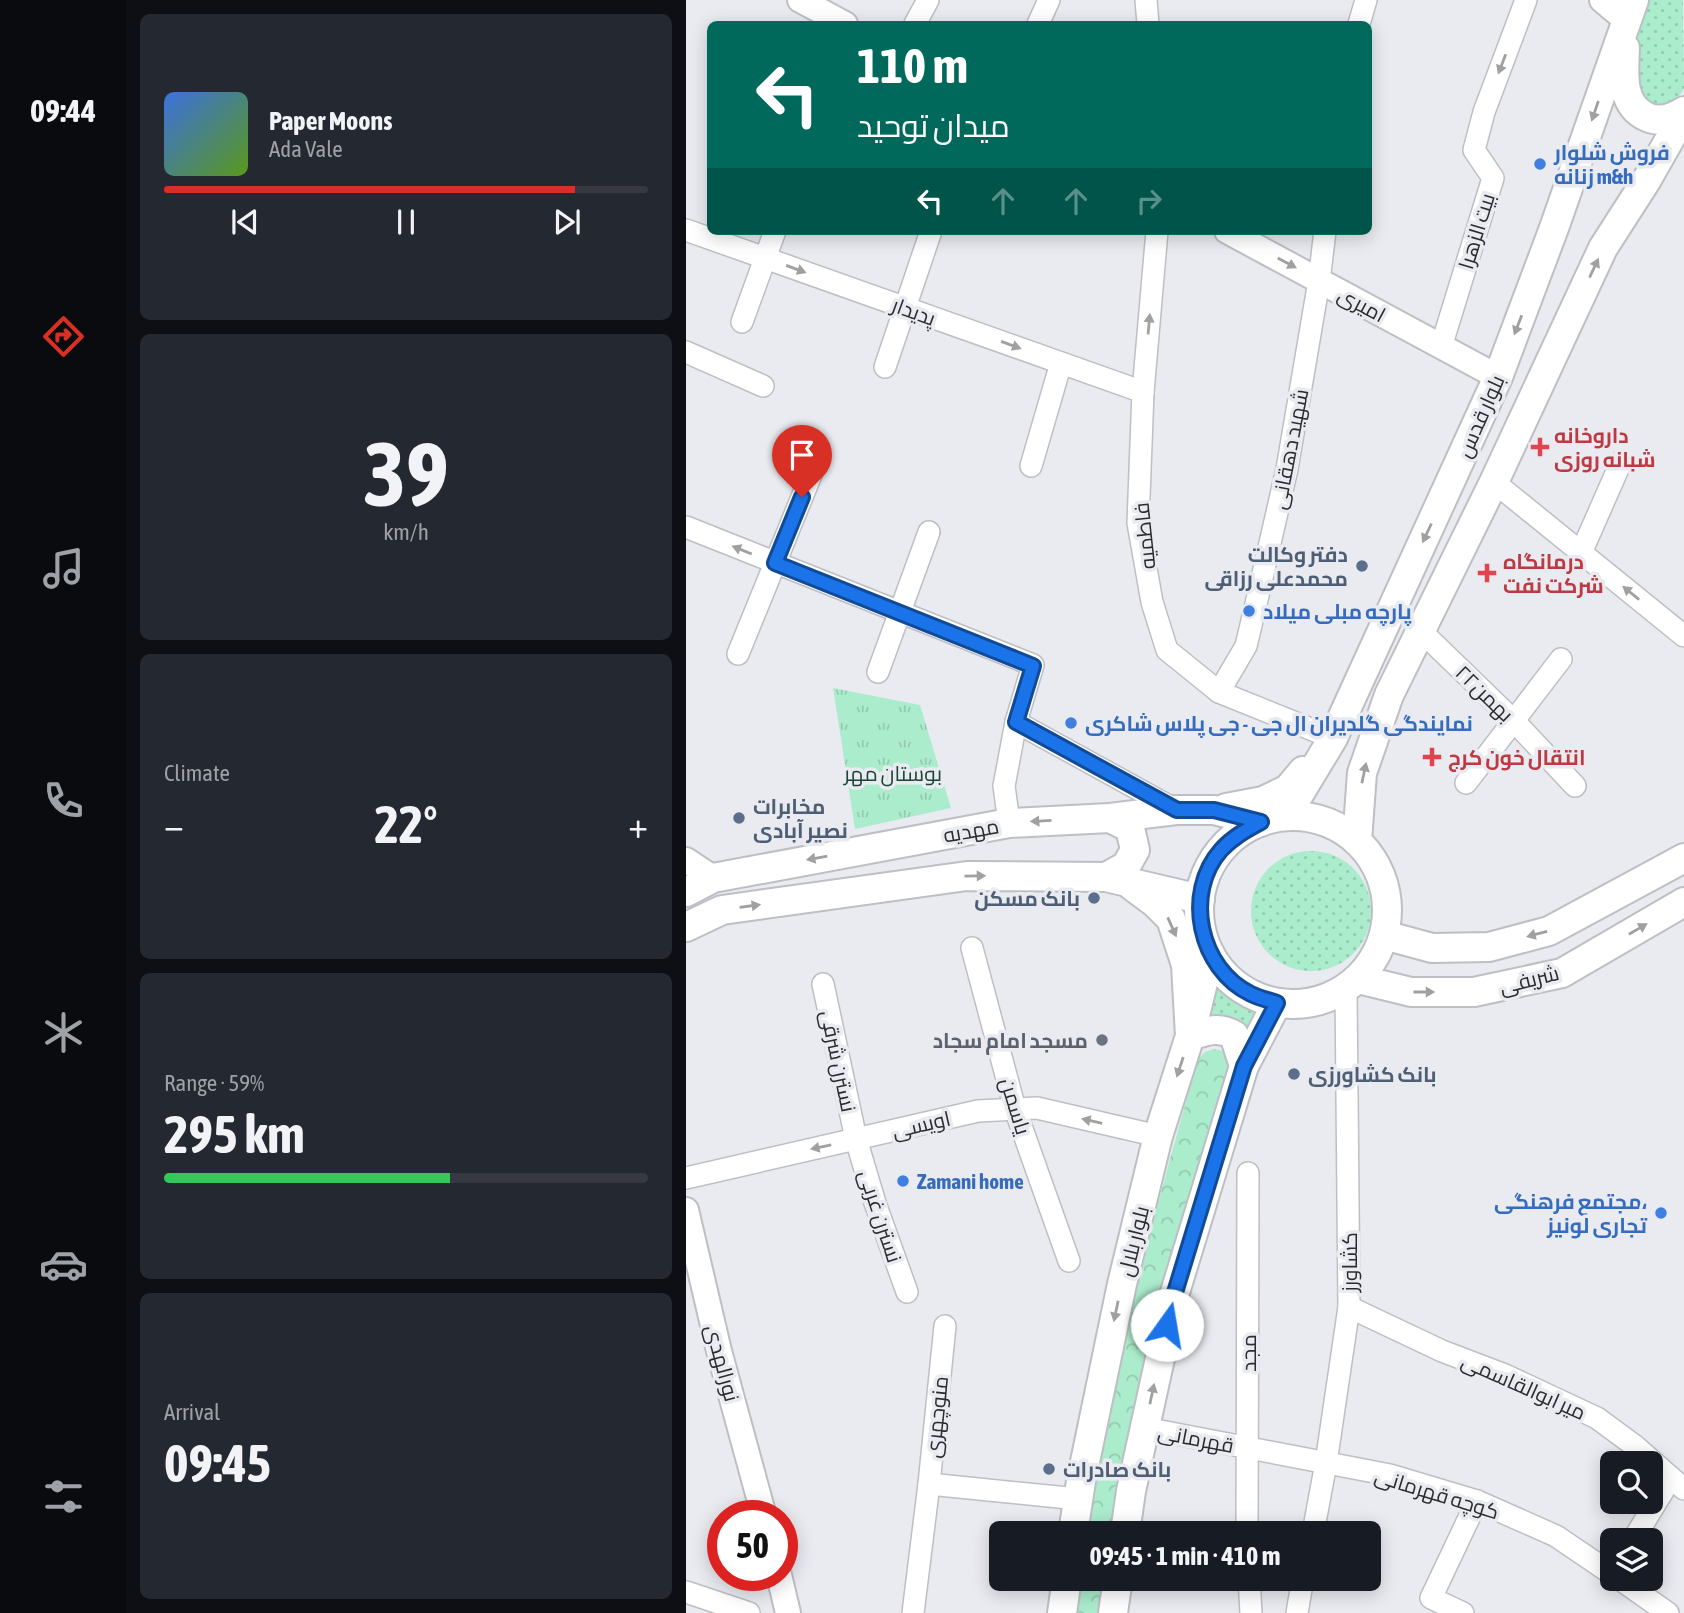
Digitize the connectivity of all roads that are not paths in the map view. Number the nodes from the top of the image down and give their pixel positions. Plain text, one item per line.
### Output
1 (800, 0) edge
2 (928, 0) edge
3 (1049, 0) edge
4 (1146, 0) edge
5 (1366, 0) edge
6 (1526, 0) edge
7 (1602, 0) edge
8 (1630, 10) edge
9 (839, 21) edge
10 (917, 21) edge
11 (1039, 21) edge
12 (1148, 21) edge
13 (1360, 21) edge
14 (1684, 113) edge
15 (686, 230) edge
16 (774, 235) edge
17 (930, 235) edge
18 (1157, 235) edge
19 (1234, 235) edge
20 (1325, 235) edge
21 (765, 258) junction
22 (1319, 281) junction
23 (906, 308) junction
24 (741, 322) dead end
25 (1441, 347) junction
26 (686, 352) edge
27 (1061, 363) junction
28 (885, 368) dead end
29 (1498, 377) junction
30 (763, 386) dead end
31 (1143, 392) junction
32 (1621, 461) dead end
33 (1031, 466) dead end
34 (811, 475) dead end
35 (1494, 482) junction
36 (686, 527) edge
37 (929, 531) dead end
38 (1581, 553) junction
39 (775, 563) junction
40 (900, 612) junction
41 (1422, 632) junction
42 (1684, 636) edge
43 (738, 654) dead end
44 (1561, 659) dead end
45 (878, 672) dead end
46 (1219, 692) junction
47 (1514, 721) junction
48 (1016, 722) junction
49 (1333, 738) junction
50 (1466, 783) dead end
51 (1574, 786) dead end
52 (1177, 810) junction
53 (1214, 810) junction
54 (1110, 818) junction
55 (1274, 819) junction
56 (1009, 823) junction
57 (1357, 841) junction
58 (1684, 858) edge
59 (686, 860) edge
60 (713, 878) junction
61 (1115, 879) junction
62 (686, 892) edge
63 (1200, 899) junction
64 (1684, 902) edge
65 (686, 927) edge
66 (1384, 935) junction
67 (972, 947) dead end
68 (1210, 954) junction
69 (1352, 983) junction
70 (823, 984) dead end
71 (1277, 1003) junction
72 (1190, 1036) junction
73 (1244, 1066) junction
74 (1015, 1109) junction
75 (1158, 1136) junction
76 (856, 1139) junction
77 (1248, 1173) dead end
78 (686, 1178) edge
79 (686, 1210) edge
80 (1069, 1261) dead end
81 (907, 1292) dead end
82 (1349, 1307) junction
83 (944, 1326) dead end
84 (1145, 1428) junction
85 (1248, 1448) junction
86 (1326, 1463) junction
87 (1678, 1483) edge
88 (929, 1484) junction
89 (1078, 1499) junction
90 (760, 1500) edge
91 (1477, 1501) junction
92 (1075, 1521) edge
93 (1127, 1521) edge
94 (1247, 1521) edge
95 (1314, 1521) edge
96 (1642, 1528) edge
97 (1600, 1566) edge
98 (783, 1591) edge
99 (1065, 1591) edge
100 (1116, 1591) edge
101 (1250, 1591) edge
102 (1301, 1591) edge
103 (1637, 1591) edge
104 (686, 1592) edge
105 (749, 1613) edge
106 (788, 1613) edge
107 (913, 1613) edge
108 (1062, 1613) edge
109 (1113, 1613) edge
110 (1251, 1613) edge
111 (1297, 1613) edge
112 (1462, 1613) edge
113 (1668, 1613) edge

1 - 9 street
2 - 10 street
3 - 11 street
4 - 12 street
5 - 13 street
6 -> 25 street, بیت الزهرا
7 - 8 street
8 - 14 main road
8 -> 29 main road, بلوار قدس
35 -> 14 main road, بلوار قدس
15 - 21 street, پدیدار
16 - 21 street
17 - 23 street
31 -> 18 street, فاطمیه
19 -> 22 street, امیری
20 - 22 street, شهید دهقانی
21 -> 23 street, پدیدار
21 - 24 street
22 - 25 street, امیری
22 - 46 street, شهید دهقانی
23 -> 27 street, پدیدار
23 - 28 street
25 - 29 street, امیری
26 - 30 street
27 - 31 street, پدیدار
27 - 33 street
29 -> 49 main road, بلوار قدس
31 - 46 street, فاطمیه
32 - 38 street
34 - 39 street
35 - 38 street
35 - 41 main road, بلوار قدس
39 -> 36 street
37 - 40 street
42 -> 38 street
39 - 40 street
39 - 43 street
40 - 45 street
40 - 48 street
41 - 47 street, ۲۲بهمن
57 -> 41 main road, بلوار قدس
44 - 47 street
46 - 49 street, فاطمیه
47 - 50 street
47 - 51 street, ۲۲بهمن
48 - 52 street
48 - 56 street
49 - 53 main road
49 - 55 main road, بلوار قدس
52 - 53 main road, مهدیه
52 - 54 main road, مهدیه
53 - 55 main road, مهدیه
54 -> 56 main road, مهدیه
54 - 61 main road
55 - 57 main road
55 - 63 main road
56 -> 60 main road, مهدیه
57 - 66 main road
58 -> 66 main road, شریفی
59 - 60 street
60 - 62 main road, مهدیه
61 - 63 main road
65 -> 61 main road
61 -> 72 main road
63 - 68 main road
69 -> 64 main road, شریفی
66 - 69 main road
67 - 74 street, یاسمن
68 - 71 main road
68 - 72 main road, بلوار بلال
69 - 71 main road
69 - 82 street, کشاورز
70 - 76 street, نسترن شرقی
71 - 73 main road
72 - 73 main road
72 -> 75 main road, بلوار بلال
84 -> 73 main road
75 -> 74 street, اویسی
74 - 76 street, اویسی
74 - 80 street, یاسمن
75 -> 89 main road, بلوار بلال
76 -> 78 street, اویسی
76 - 81 street, نسترن غربی
77 - 85 street, مجد
79 - 90 street, نورالهدی
82 - 86 street, کشاورز
82 - 87 street, میر ابوالقاسمی
83 - 88 street, منوچهری
84 - 85 street, قهرمانی
84 - 93 main road
85 - 86 street, کوچه قهرمانی
85 - 94 street, مجد
86 - 91 street, کوچه قهرمانی
86 - 95 street, کشاورز
87 - 96 street
88 - 89 street, منوچهری
88 - 107 street
89 - 92 main road, بلوار بلال
91 - 97 street, کوچه قهرمانی
91 - 112 street
98 - 106 street
99 - 108 main road
100 - 109 main road
101 - 110 street
102 - 111 street
103 - 113 street
104 - 105 street

